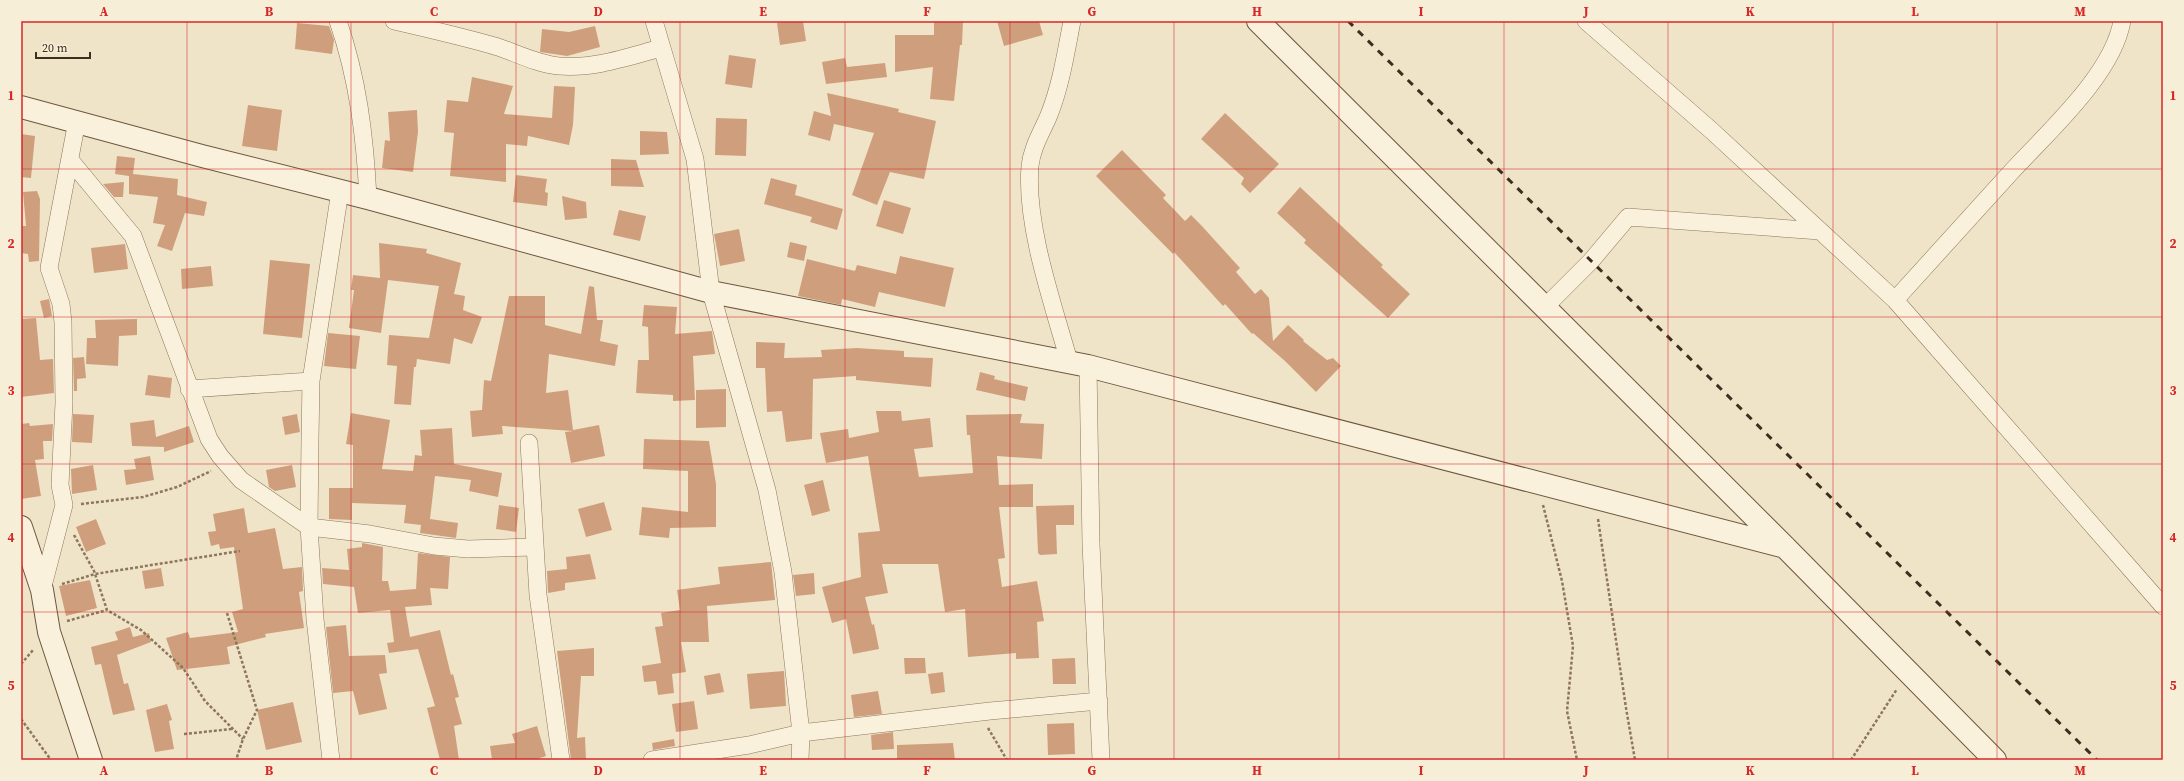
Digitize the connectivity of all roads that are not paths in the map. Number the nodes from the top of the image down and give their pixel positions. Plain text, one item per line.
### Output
1 (338, 21) edge
2 (394, 21) edge
3 (654, 21) edge
4 (1072, 21) edge
5 (1258, 21) edge
6 (1586, 21) edge
7 (2122, 21) edge
8 (661, 48) junction
9 (21, 107) edge
10 (77, 122) junction
11 (70, 160) junction
12 (340, 191) junction
13 (368, 198) junction
14 (1820, 231) junction
15 (711, 292) junction
16 (1895, 300) junction
17 (1545, 307) junction
18 (1079, 364) junction
19 (311, 381) junction
20 (189, 389) junction
21 (529, 442) dead end
22 (309, 526) junction
23 (21, 527) edge
24 (534, 547) junction
25 (1785, 547) junction
26 (42, 590) junction
27 (2163, 606) edge
28 (1099, 701) junction
29 (801, 733) junction
30 (91, 760) edge
31 (331, 760) edge
32 (561, 760) edge
33 (652, 760) edge
34 (800, 760) edge
35 (1101, 760) edge
36 (1995, 760) edge

1 - 13 street
2 - 8 street
3 - 8 street
4 - 18 street
5 - 17 street
6 - 14 street
7 - 16 street
8 - 15 street
9 - 10 street
10 - 11 street
10 - 12 street
11 - 20 street
11 - 26 street
12 - 13 street
12 - 19 street
13 - 15 street
14 - 16 street
14 - 17 street
15 - 18 street
15 - 29 street
16 - 27 street
17 - 25 street
18 - 25 street
18 - 28 street
19 - 20 street
19 - 22 street
20 - 22 street
21 - 24 street
22 - 24 street
22 - 31 street
23 - 26 street
24 - 32 street
25 - 36 street
26 - 30 street
28 - 29 street
28 - 35 street
29 - 33 street
29 - 34 street

